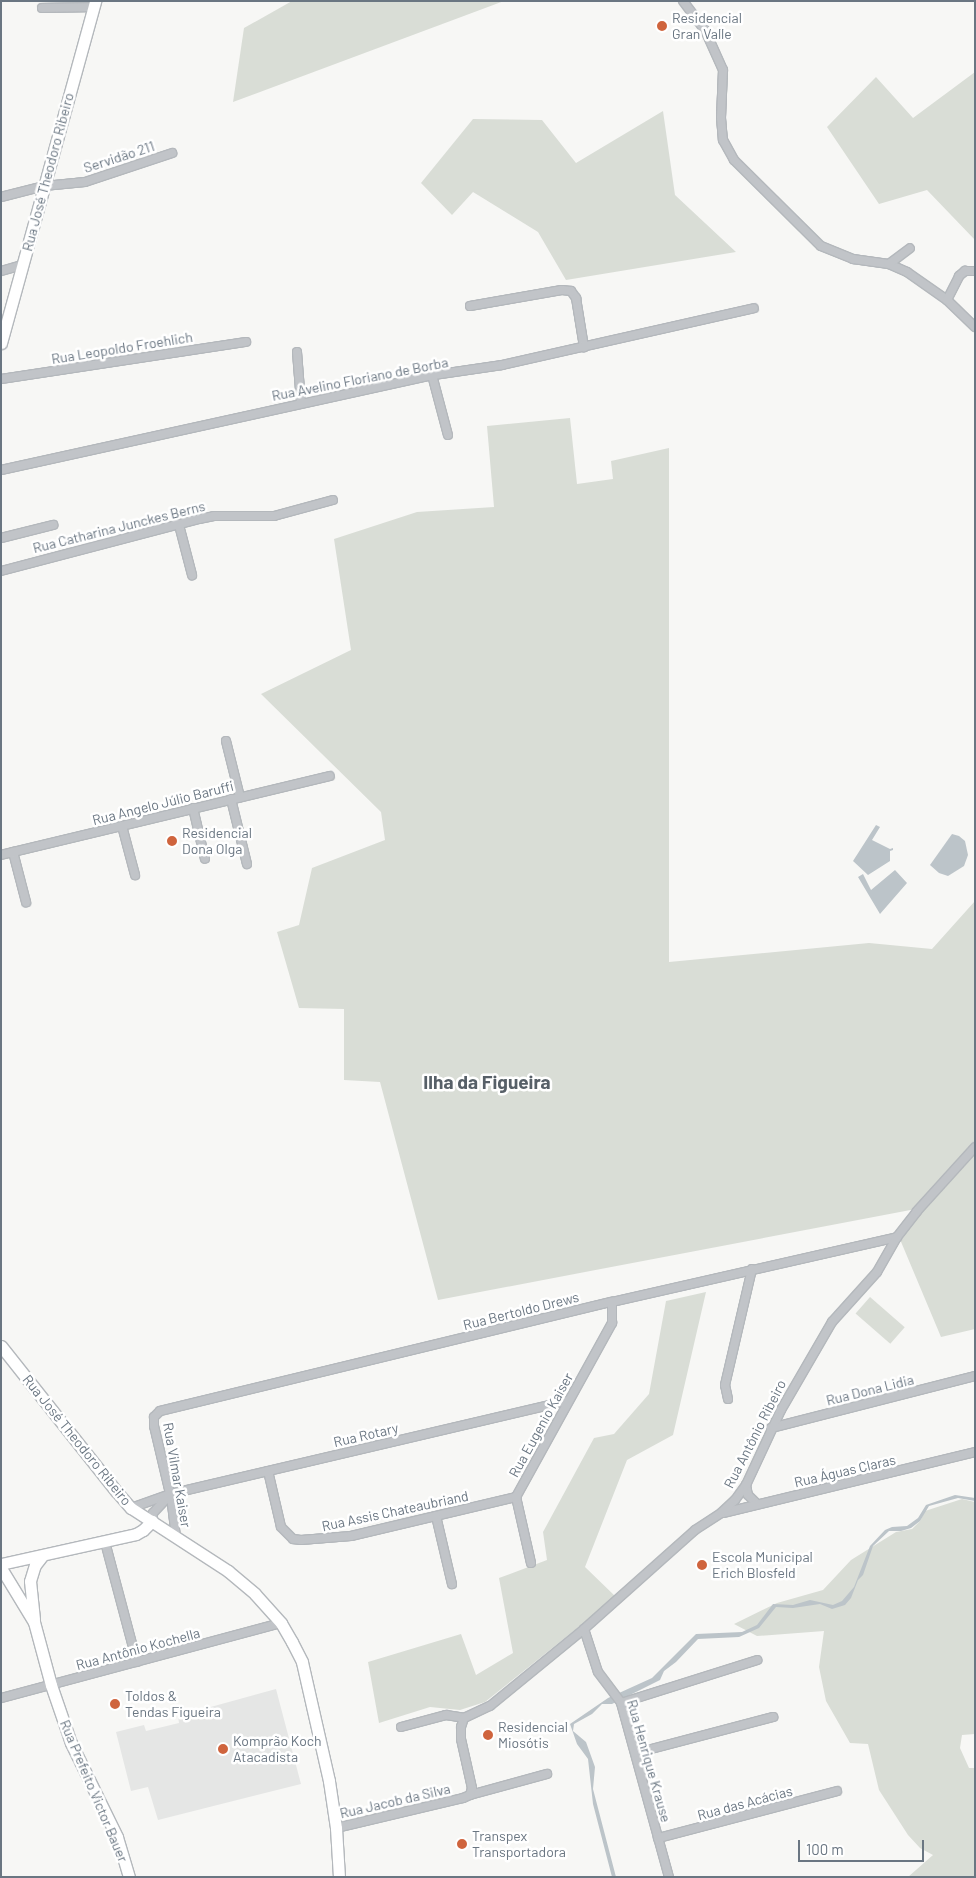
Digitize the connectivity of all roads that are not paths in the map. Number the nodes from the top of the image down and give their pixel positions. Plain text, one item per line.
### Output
1 (683, 1) edge
2 (94, 4) edge
3 (42, 8) dead end
4 (172, 153) dead end
5 (44, 186) junction
6 (1, 197) edge
7 (910, 248) dead end
8 (889, 264) junction
9 (22, 265) junction
10 (975, 270) edge
11 (1, 271) edge
12 (947, 300) junction
13 (470, 306) dead end
14 (754, 308) dead end
15 (974, 325) edge
16 (1, 342) edge
17 (246, 342) dead end
18 (584, 347) junction
19 (297, 352) dead end
20 (432, 375) junction
21 (1, 379) edge
22 (301, 404) junction
23 (448, 435) dead end
24 (1, 470) edge
25 (333, 500) dead end
26 (179, 524) junction
27 (54, 525) dead end
28 (1, 538) edge
29 (1, 571) edge
30 (192, 574) dead end
31 (226, 741) dead end
32 (330, 776) dead end
33 (240, 797) junction
34 (231, 799) junction
35 (192, 808) junction
36 (122, 826) junction
37 (13, 852) junction
38 (1, 855) edge
39 (205, 859) dead end
40 (246, 864) dead end
41 (134, 875) dead end
42 (26, 902) dead end
43 (975, 1147) edge
44 (897, 1237) junction
45 (752, 1270) junction
46 (612, 1302) junction
47 (1, 1346) edge
48 (975, 1376) edge
49 (728, 1399) dead end
50 (568, 1401) junction
51 (154, 1417) joint
52 (772, 1428) junction
53 (975, 1452) edge
54 (268, 1471) junction
55 (746, 1485) junction
56 (170, 1494) junction
57 (516, 1497) junction
58 (757, 1504) junction
59 (131, 1508) junction
60 (721, 1513) junction
61 (436, 1516) junction
62 (152, 1521) junction
63 (176, 1537) junction
64 (105, 1542) junction
65 (42, 1556) junction
66 (1, 1564) edge
67 (531, 1564) dead end
68 (1, 1568) edge
69 (6, 1583) edge
70 (452, 1584) dead end
71 (34, 1622) junction
72 (281, 1624) junction
73 (584, 1630) junction
74 (757, 1660) dead end
75 (137, 1662) junction
76 (51, 1685) junction
77 (1, 1698) edge
78 (620, 1703) junction
79 (773, 1717) dead end
80 (464, 1718) junction
81 (401, 1727) dead end
82 (636, 1753) junction
83 (547, 1774) dead end
84 (837, 1791) dead end
85 (470, 1795) junction
86 (336, 1828) junction
87 (658, 1838) junction
88 (129, 1877) edge
89 (339, 1877) edge
90 (669, 1877) edge

1 - 8 street
2 - 3 street
2 - 5 main road, Rua José Theodoro Ribeiro
4 - 5 street, Servidão 211
5 - 6 street, Servidão 211
5 - 9 main road, Rua José Theodoro Ribeiro
7 - 8 street
8 - 12 street
9 - 11 street
9 - 16 main road, Rua José Theodoro Ribeiro
10 - 12 street
12 - 15 street
13 - 18 street
14 - 18 street, Rua Avelino Floriano de Borba
17 - 21 street, Rua Leopoldo Froehlich
18 - 20 street, Rua Avelino Floriano de Borba
19 - 22 street
20 - 22 street, Rua Avelino Floriano de Borba
20 - 23 street
22 - 24 street, Rua Avelino Floriano de Borba
25 - 26 street, Rua Catharina Junckes Berns
26 - 29 street, Rua Catharina Junckes Berns
26 - 30 street
27 - 28 street
31 - 33 street
32 - 33 street, Rua Angelo Júlio Baruffi
33 - 34 street, Rua Angelo Júlio Baruffi
34 - 35 street, Rua Angelo Júlio Baruffi
34 - 40 street
35 - 36 street, Rua Angelo Júlio Baruffi
35 - 39 street
36 - 37 street, Rua Angelo Júlio Baruffi
36 - 41 street
37 - 38 street, Rua Angelo Júlio Baruffi
37 - 42 street
43 - 44 street, Rua Antônio Ribeiro
44 - 45 street, Rua Bertoldo Drews
44 - 52 street, Rua Antônio Ribeiro
45 - 46 street, Rua Bertoldo Drews
45 - 49 street
46 - 50 street, Rua Eugenio Kaiser
46 - 51 street, Rua Bertoldo Drews
47 - 59 main road, Rua José Theodoro Ribeiro
48 - 52 street, Rua Dona Lidia
50 - 54 street, Rua Rotary
50 - 57 street, Rua Eugenio Kaiser
51 - 56 street, Rua Vilmar Kaiser
52 - 55 street, Rua Antônio Ribeiro
53 - 58 street, Rua Águas Claras
54 - 56 street, Rua Rotary
54 - 61 street, Rua Assis Chateaubriand
55 - 58 street
55 - 60 street, Rua Antônio Ribeiro
56 - 59 street, Rua Rotary
56 - 62 street
56 - 63 street, Rua Vilmar Kaiser
57 - 61 street, Rua Assis Chateaubriand
57 - 67 street, Rua Eugenio Kaiser
58 - 60 street, Rua Águas Claras
59 - 62 main road, Rua José Theodoro Ribeiro
60 - 73 street, Rua Antônio Ribeiro
61 - 70 street
62 - 63 main road, Rua José Theodoro Ribeiro
62 - 64 main road
63 - 72 main road, Rua José Theodoro Ribeiro
64 - 65 main road
64 - 75 street
65 - 66 main road
65 - 71 main road
68 - 69 main road, Rua Prefeito Victor Bauer
69 - 71 main road, Rua Prefeito Victor Bauer
71 - 76 main road, Rua Prefeito Victor Bauer
72 - 75 street, Rua Antônio Kochella
72 - 86 main road, Rua José Theodoro Ribeiro
73 - 78 street, Rua Henrique Krause
73 - 80 street, Rua Antônio Ribeiro
74 - 78 street
75 - 76 street, Rua Antônio Kochella
76 - 77 street, Rua Antônio Kochella
76 - 88 main road, Rua Prefeito Victor Bauer
78 - 82 street, Rua Henrique Krause
79 - 82 street
80 - 81 street, Rua Antônio Ribeiro
80 - 85 street, Rua Jacob da Silva
82 - 87 street, Rua Henrique Krause
83 - 85 street
84 - 87 street, Rua das Acácias
85 - 86 street, Rua Jacob da Silva
86 - 89 main road, Rua José Theodoro Ribeiro
87 - 90 street, Rua Henrique Krause

